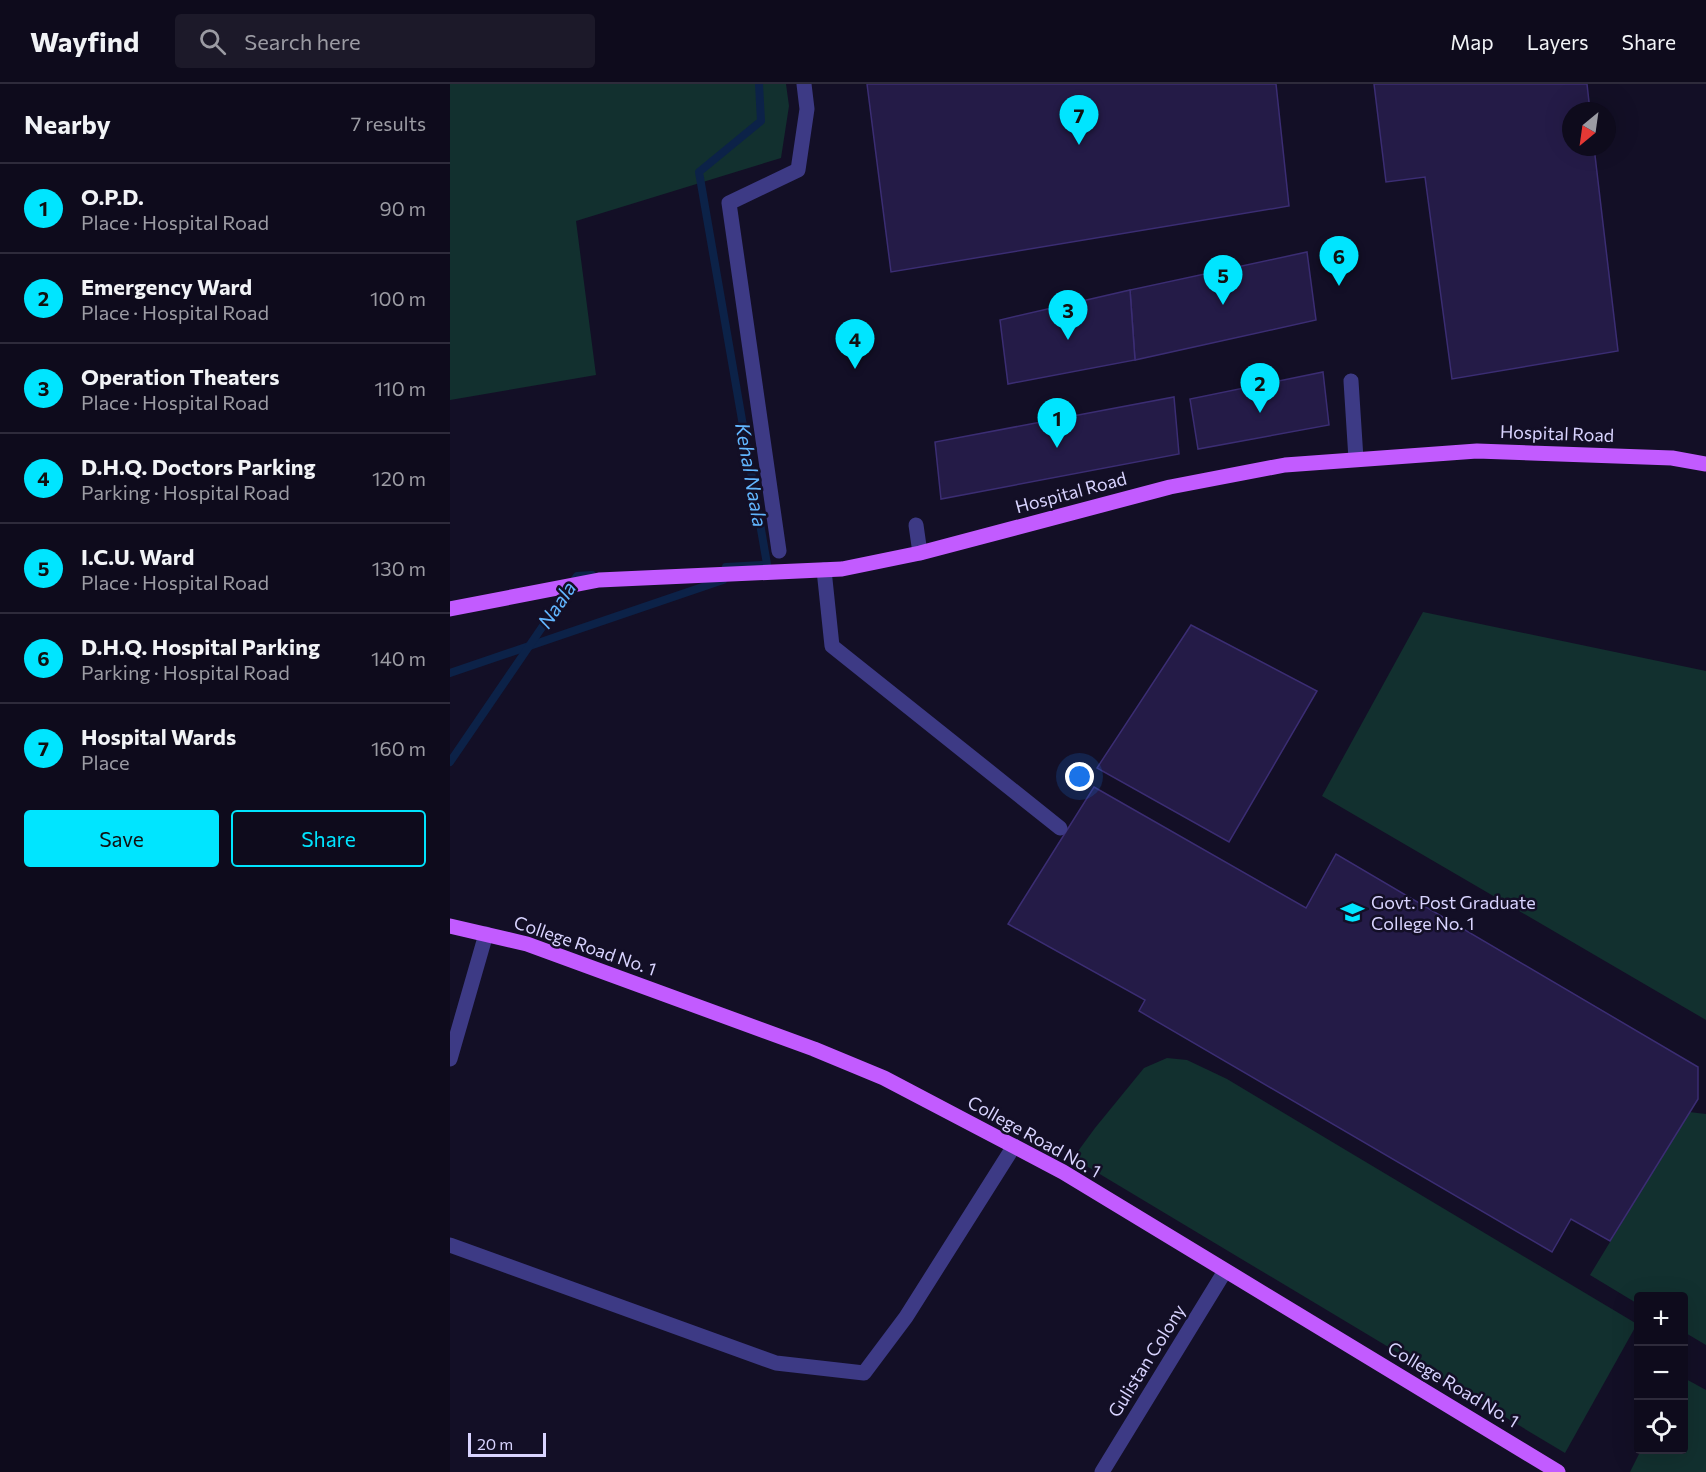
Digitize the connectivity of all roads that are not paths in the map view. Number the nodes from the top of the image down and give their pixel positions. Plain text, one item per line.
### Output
1 (804, 84) edge
2 (1351, 381) dead end
3 (1356, 459) junction
4 (1706, 464) edge
5 (915, 525) dead end
6 (779, 551) dead end
7 (920, 553) junction
8 (824, 570) junction
9 (450, 609) edge
10 (1060, 828) dead end
11 (450, 926) edge
12 (486, 934) junction
13 (450, 1059) edge
14 (1014, 1146) junction
15 (450, 1245) edge
16 (1225, 1271) junction
17 (1102, 1472) edge
18 (1558, 1472) edge

1 - 6 street
2 - 3 street
3 - 4 main road, Hospital Road
3 - 7 main road, Hospital Road
5 - 7 street
7 - 8 main road, Hospital Road
8 - 9 main road, Hospital Road
8 - 10 street
11 - 12 main road, College Road No. 1
12 - 13 street
12 - 14 main road, College Road No. 1
14 - 15 street
14 - 16 main road, College Road No. 1
16 - 17 street, Gulistan Colony
16 - 18 main road, College Road No. 1

